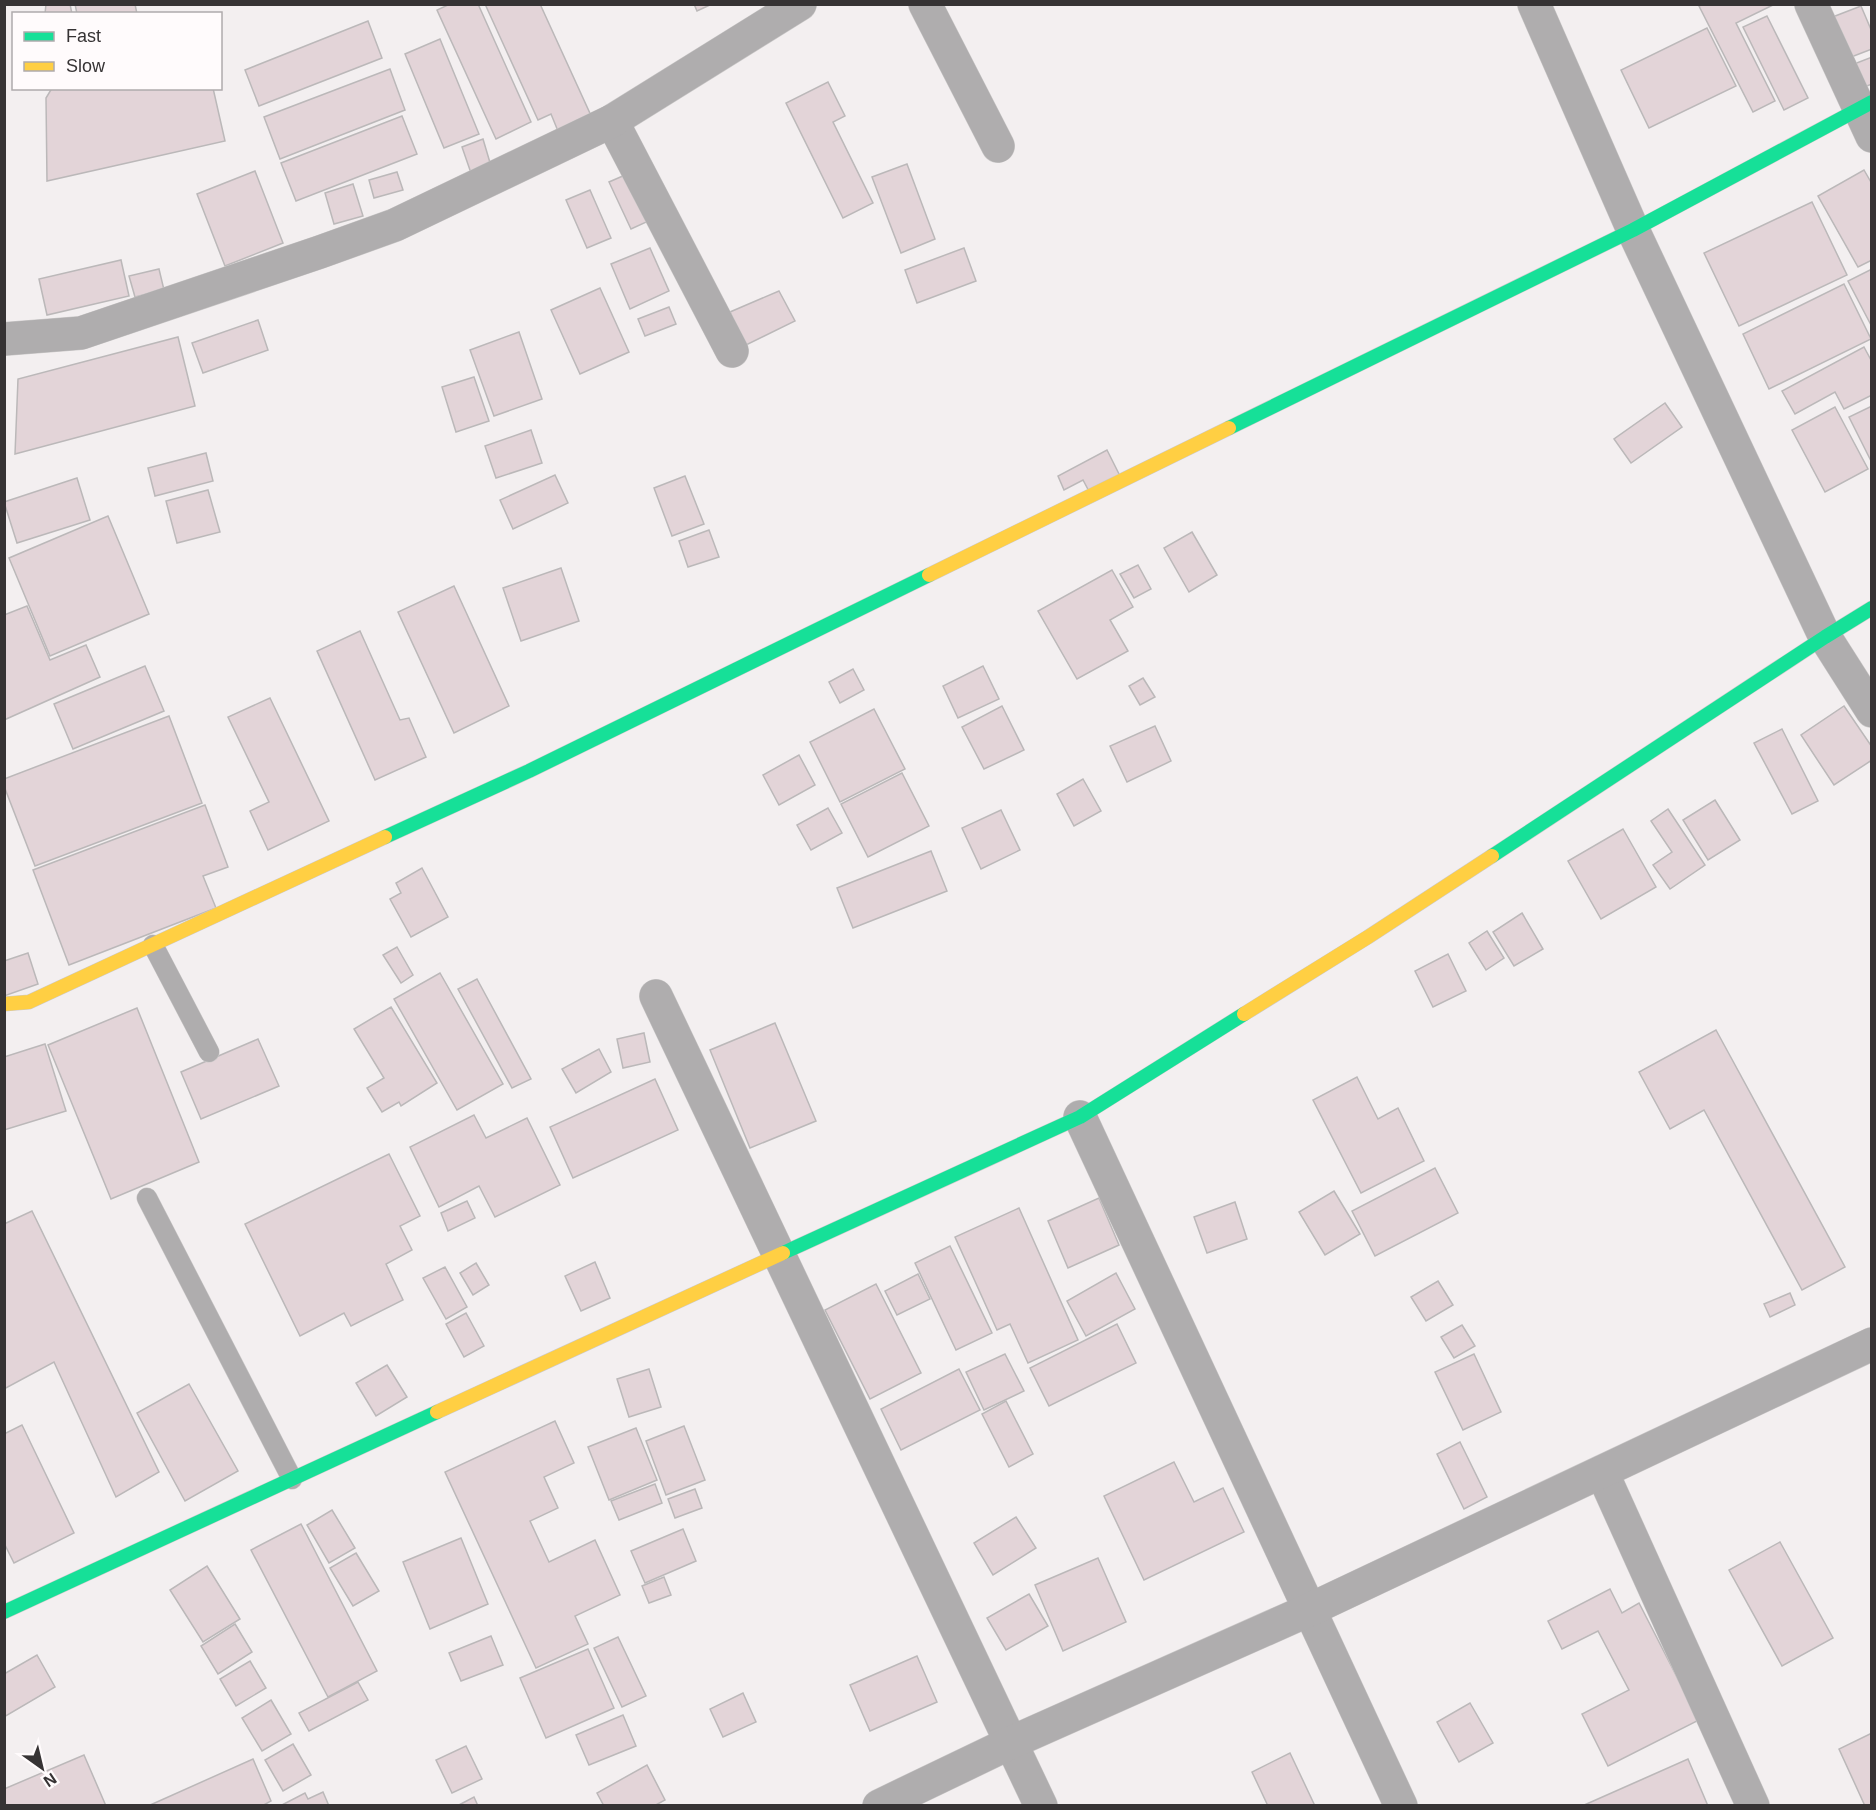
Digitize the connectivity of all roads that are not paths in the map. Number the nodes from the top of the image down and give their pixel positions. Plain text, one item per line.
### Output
1 (800, 4) edge
2 (925, 4) edge
3 (1534, 4) edge
4 (1811, 4) edge
5 (1867, 116) edge
6 (612, 121) junction
7 (998, 146) dead end
8 (1633, 230) junction
9 (4, 339) edge
10 (732, 351) dead end
11 (1872, 608) edge
12 (1825, 637) junction
13 (1872, 711) edge
14 (153, 945) junction
15 (656, 996) dead end
16 (4, 1004) edge
17 (209, 1052) dead end
18 (1080, 1117) junction
19 (147, 1198) dead end
20 (780, 1254) junction
21 (1872, 1344) edge
22 (1602, 1472) junction
23 (292, 1479) junction
24 (1309, 1610) junction
25 (4, 1612) edge
26 (1010, 1743) junction
27 (879, 1806) edge
28 (1041, 1806) edge
29 (1401, 1806) edge
30 (1753, 1806) edge

1 - 6 street
2 - 7 street
3 - 8 street
4 - 5 street
5 - 8 street
6 - 9 street
6 - 10 street
8 - 12 street
8 - 14 street
11 - 12 street
12 - 13 street
12 - 18 street
14 - 16 street
14 - 17 lane
15 - 20 street
18 - 20 street
18 - 24 street
19 - 23 lane
20 - 23 street
20 - 26 street
21 - 22 street
22 - 24 street
22 - 30 street
23 - 25 street
24 - 26 street
24 - 29 street
26 - 27 street
26 - 28 street

